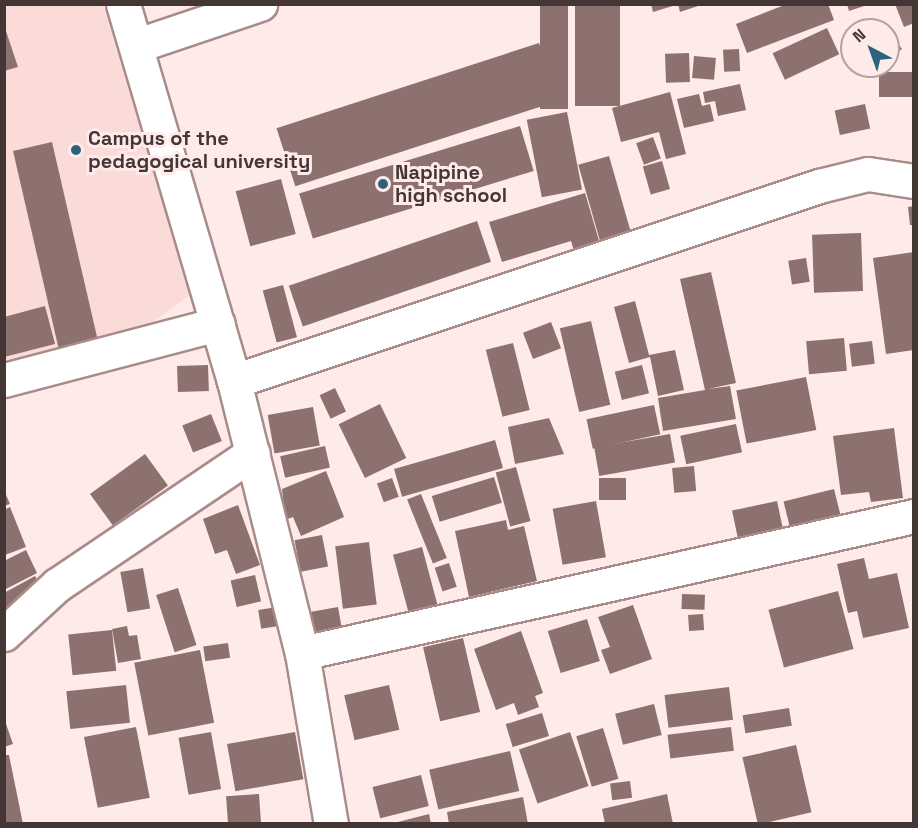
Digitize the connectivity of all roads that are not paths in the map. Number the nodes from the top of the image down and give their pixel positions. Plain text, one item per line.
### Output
1 (123, 4) edge
2 (260, 4) edge
3 (138, 45) junction
4 (914, 181) edge
5 (218, 324) junction
6 (4, 380) edge
7 (234, 381) junction
8 (253, 453) junction
9 (914, 516) edge
10 (4, 634) edge
11 (302, 653) junction
12 (331, 824) edge

1 - 3 street
2 - 3 street
3 - 5 street
4 - 7 street
5 - 6 street
5 - 7 street
7 - 8 street
8 - 10 street
8 - 11 street
9 - 11 street
11 - 12 street

